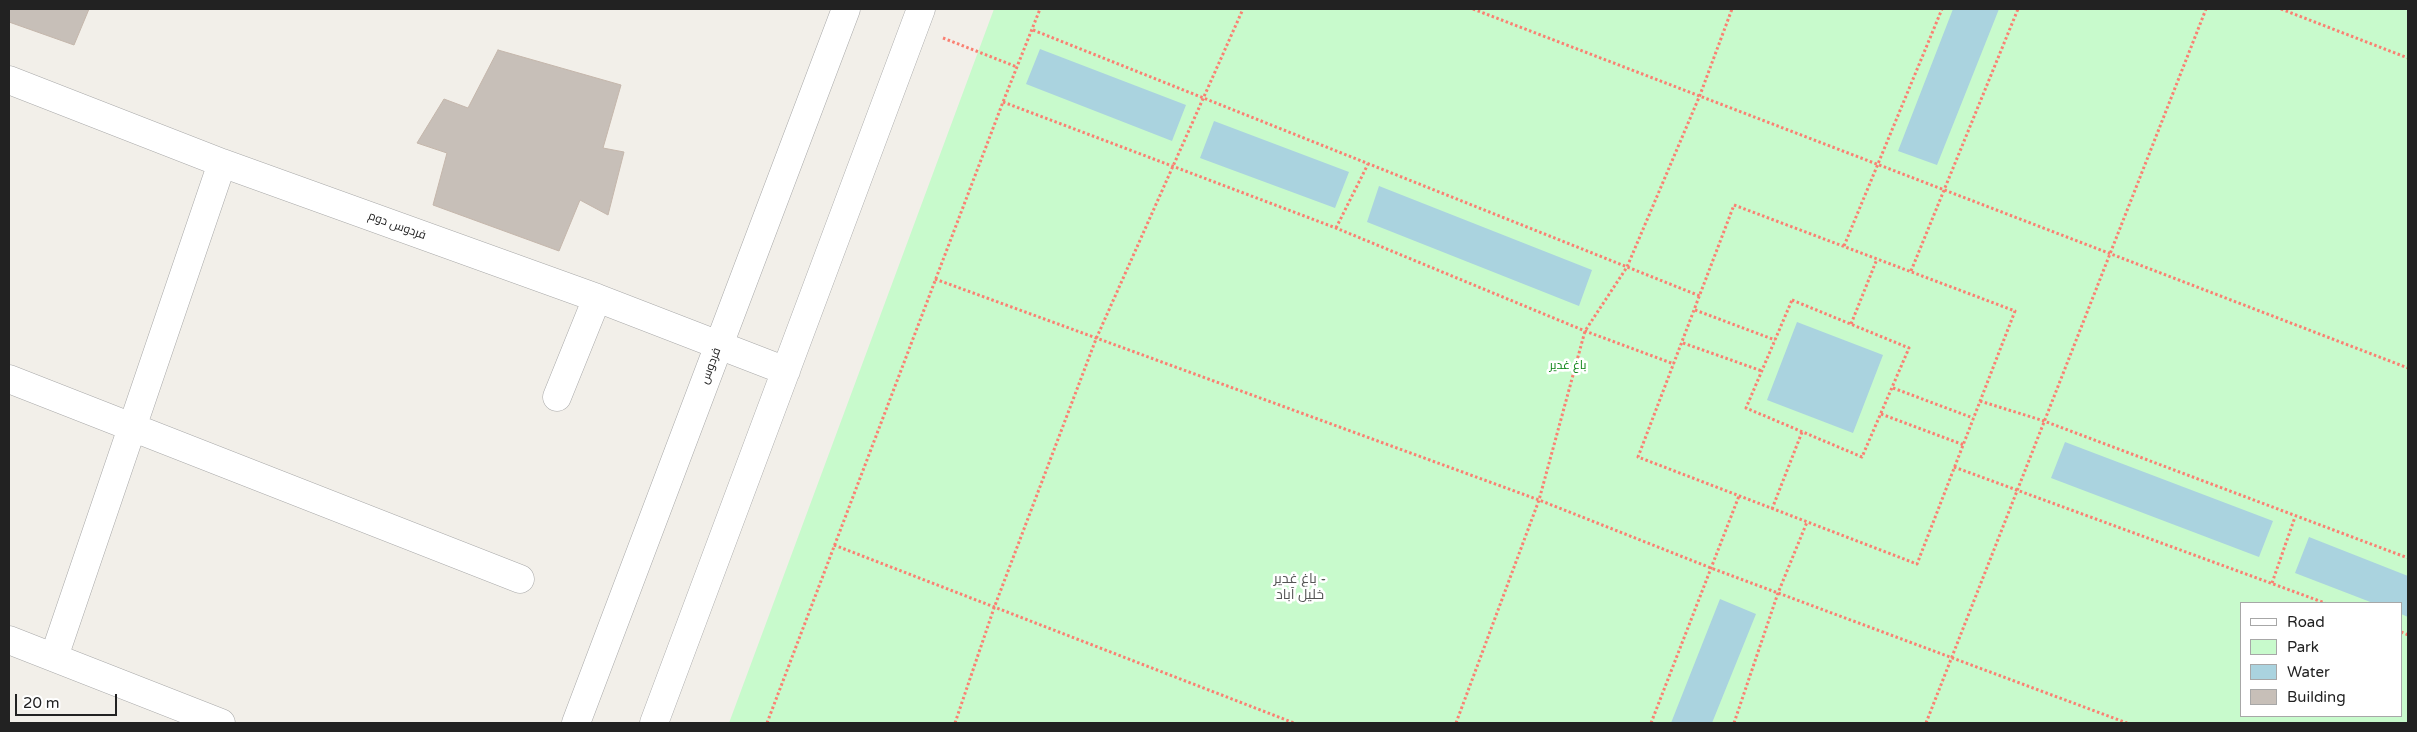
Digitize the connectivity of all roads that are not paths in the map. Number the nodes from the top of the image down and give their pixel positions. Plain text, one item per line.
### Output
1 (846, 9) edge
2 (918, 17) edge
3 (9, 80) edge
4 (222, 164) junction
5 (597, 298) junction
6 (719, 346) junction
7 (786, 371) junction
8 (9, 379) edge
9 (557, 397) dead end
10 (132, 428) junction
11 (520, 579) dead end
12 (9, 640) edge
13 (54, 657) junction
14 (221, 723) edge
15 (576, 723) edge
16 (654, 723) edge

1 - 6 street, فردوس
2 - 7 street
3 - 4 street, فردوس دوم
4 - 5 street, فردوس دوم
4 - 10 street
5 - 6 street, فردوس دوم
5 - 9 street
6 - 7 street, فردوس دوم
6 - 15 street, فردوس
7 - 16 street
8 - 10 street
10 - 11 street
10 - 13 street
12 - 13 street
13 - 14 street

